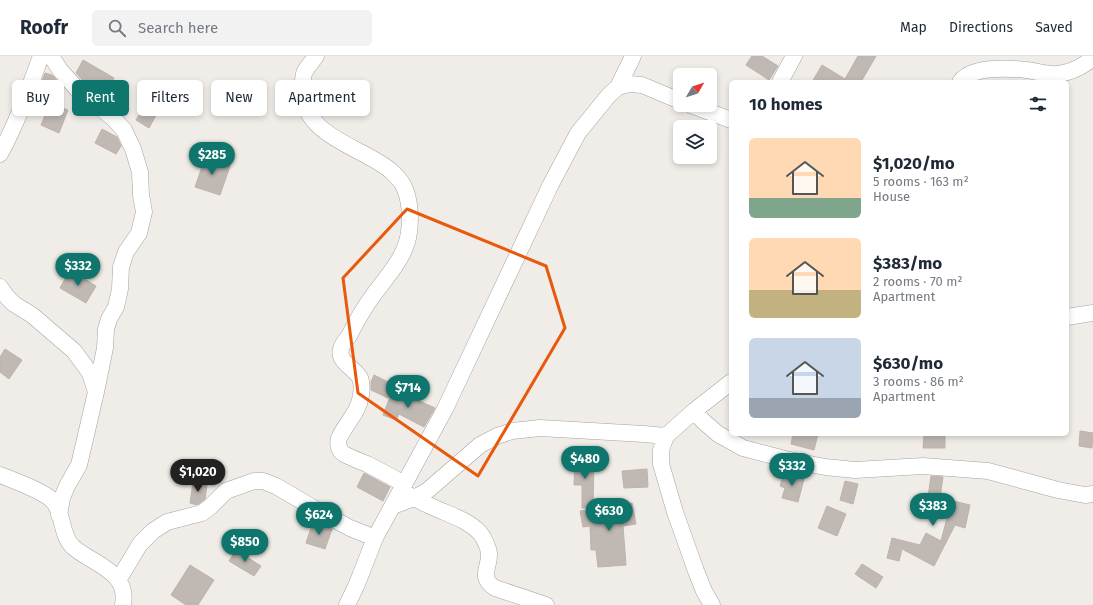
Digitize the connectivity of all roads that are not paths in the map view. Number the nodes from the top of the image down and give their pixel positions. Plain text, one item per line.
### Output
1 (41, 56) edge
2 (51, 56) edge
3 (316, 56) edge
4 (633, 56) edge
5 (794, 56) edge
6 (1009, 56) edge
7 (1093, 58) edge
8 (1025, 70) junction
9 (781, 80) edge
10 (961, 80) edge
11 (618, 87) junction
12 (673, 97) edge
13 (710, 112) edge
14 (729, 119) edge
15 (0, 154) edge
16 (0, 287) edge
17 (1093, 313) edge
18 (1069, 317) edge
19 (729, 384) edge
20 (96, 392) junction
21 (694, 412) junction
22 (666, 436) junction
23 (0, 475) edge
24 (406, 491) junction
25 (1093, 494) edge
26 (59, 515) junction
27 (375, 538) junction
28 (119, 579) junction
29 (123, 605) edge
30 (347, 605) edge
31 (546, 605) edge
32 (712, 605) edge

1 - 15 street
2 - 20 street
3 - 24 street
4 - 11 street
5 - 9 street
6 - 8 street
7 - 8 street
8 - 10 street
11 - 12 street
11 - 24 street
13 - 14 street
16 - 20 street
17 - 18 street
19 - 21 street
20 - 26 street
21 - 22 street
21 - 25 street
22 - 24 street
22 - 32 street
23 - 26 street
24 - 27 street
24 - 31 street
26 - 28 street
27 - 28 street
27 - 30 street
28 - 29 street

